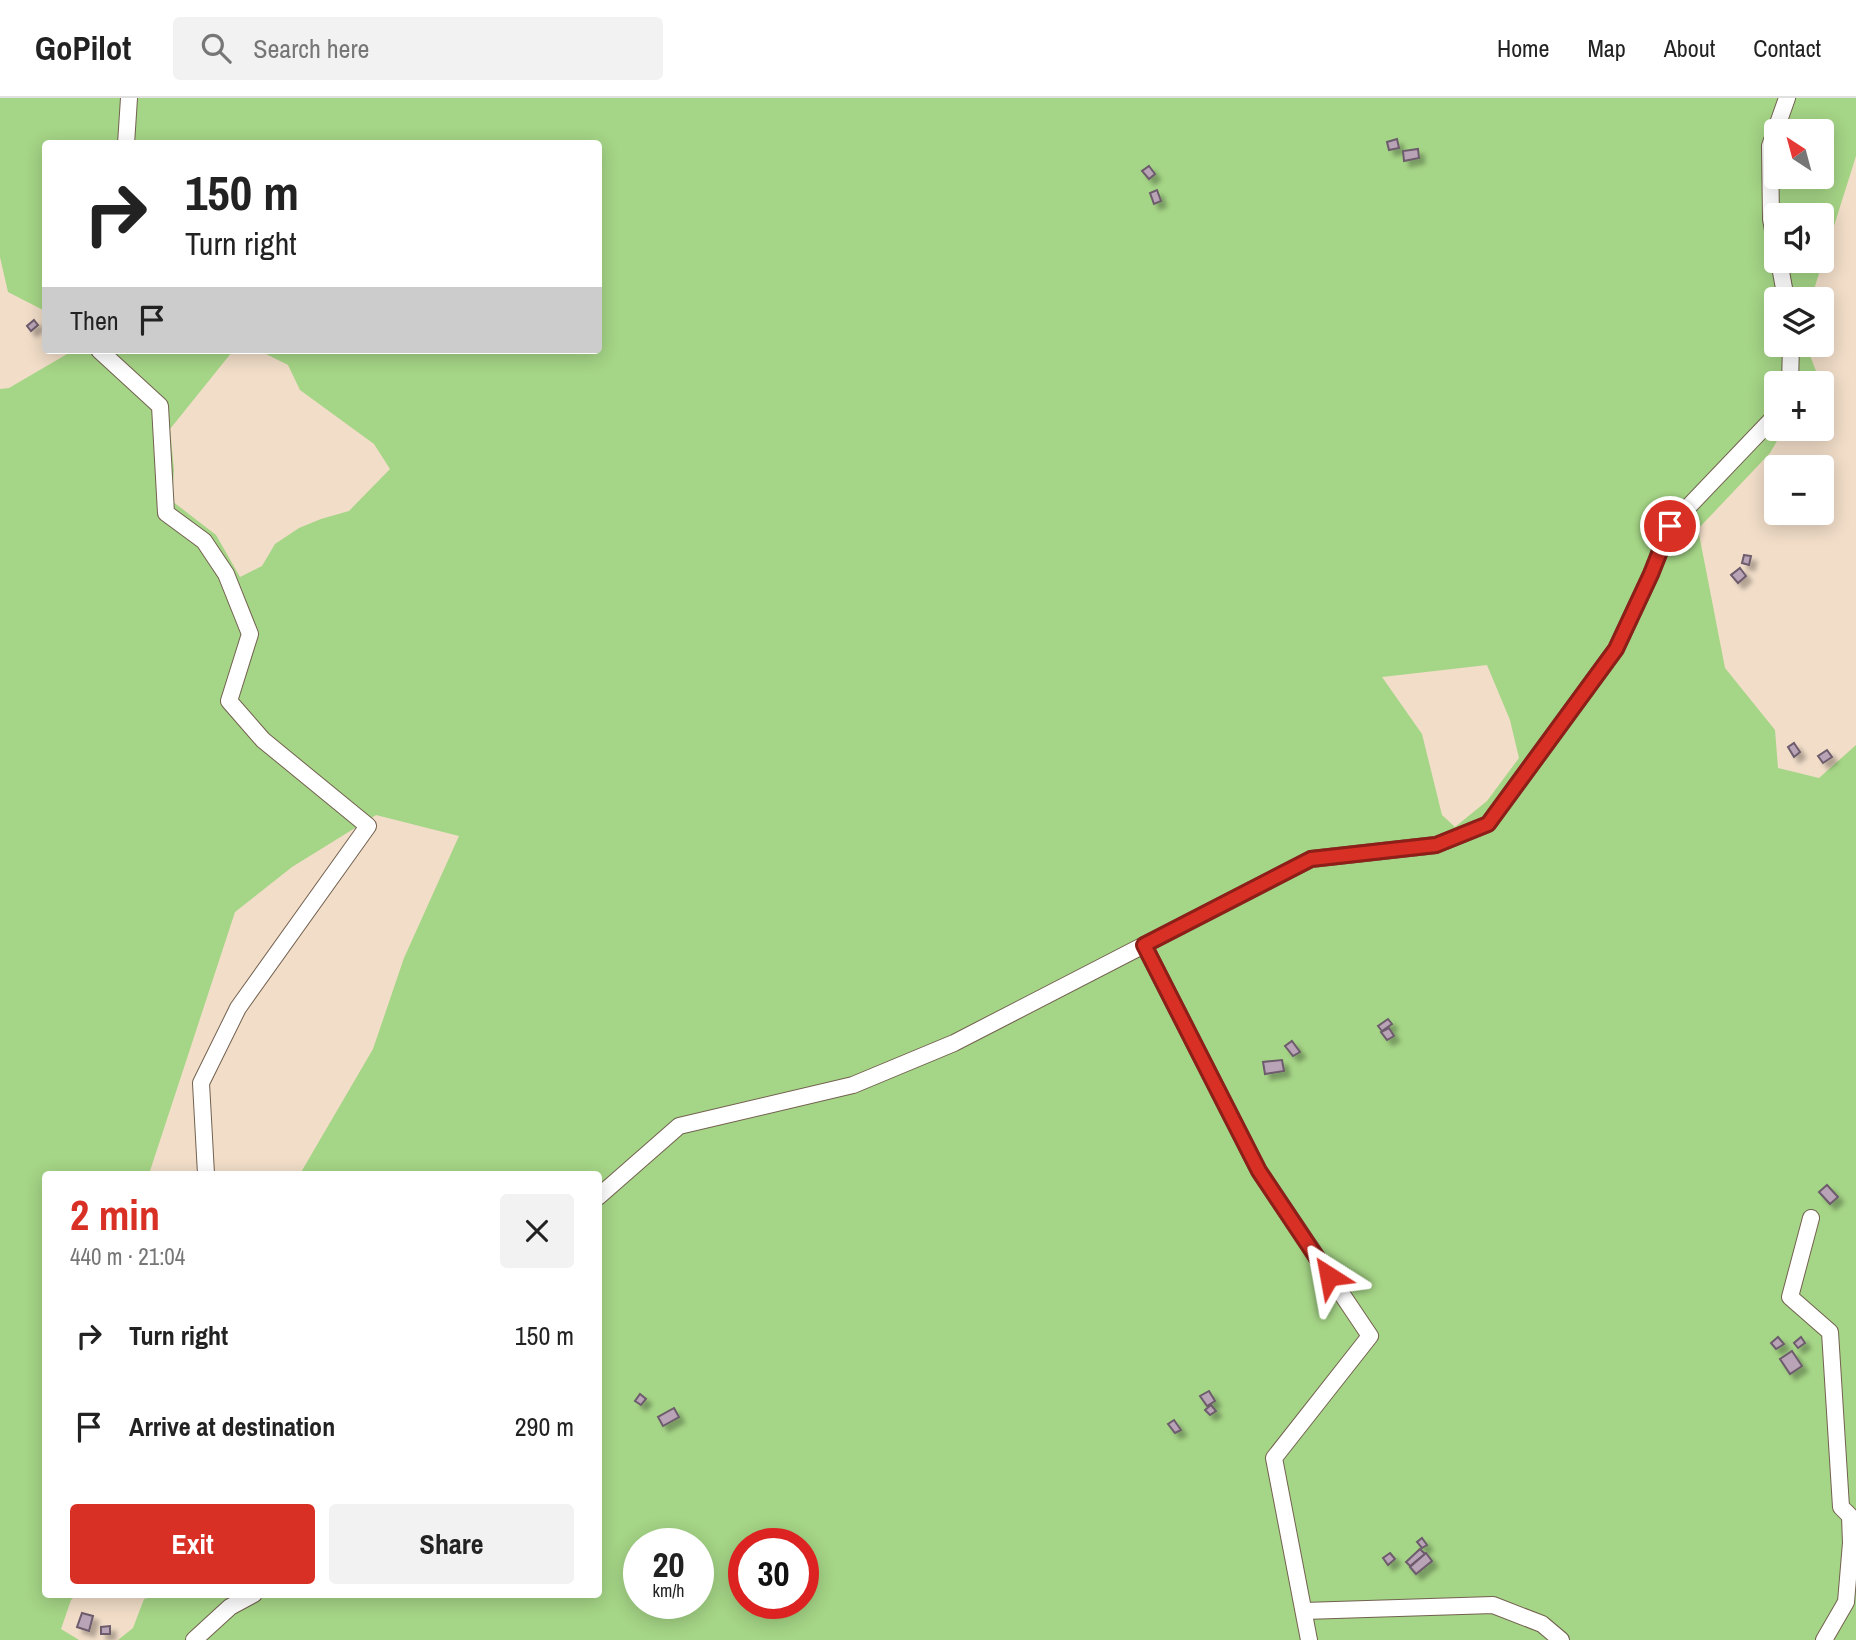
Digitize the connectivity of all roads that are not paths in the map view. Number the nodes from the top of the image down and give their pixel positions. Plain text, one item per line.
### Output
1 (129, 98) edge
2 (1787, 98) edge
3 (126, 140) edge
4 (1771, 203) edge
5 (103, 354) edge
6 (1764, 428) edge
7 (1144, 945) junction
8 (206, 1171) edge
9 (602, 1193) edge
10 (1811, 1218) dead end
11 (247, 1598) edge
12 (1304, 1611) junction
13 (194, 1640) edge
14 (1309, 1640) edge
15 (1561, 1640) edge
16 (1824, 1640) edge

1 - 3 street
2 - 4 street
5 - 8 street
6 - 7 street
7 - 9 street
7 - 12 street
10 - 16 street
11 - 13 street
12 - 14 street
12 - 15 street

